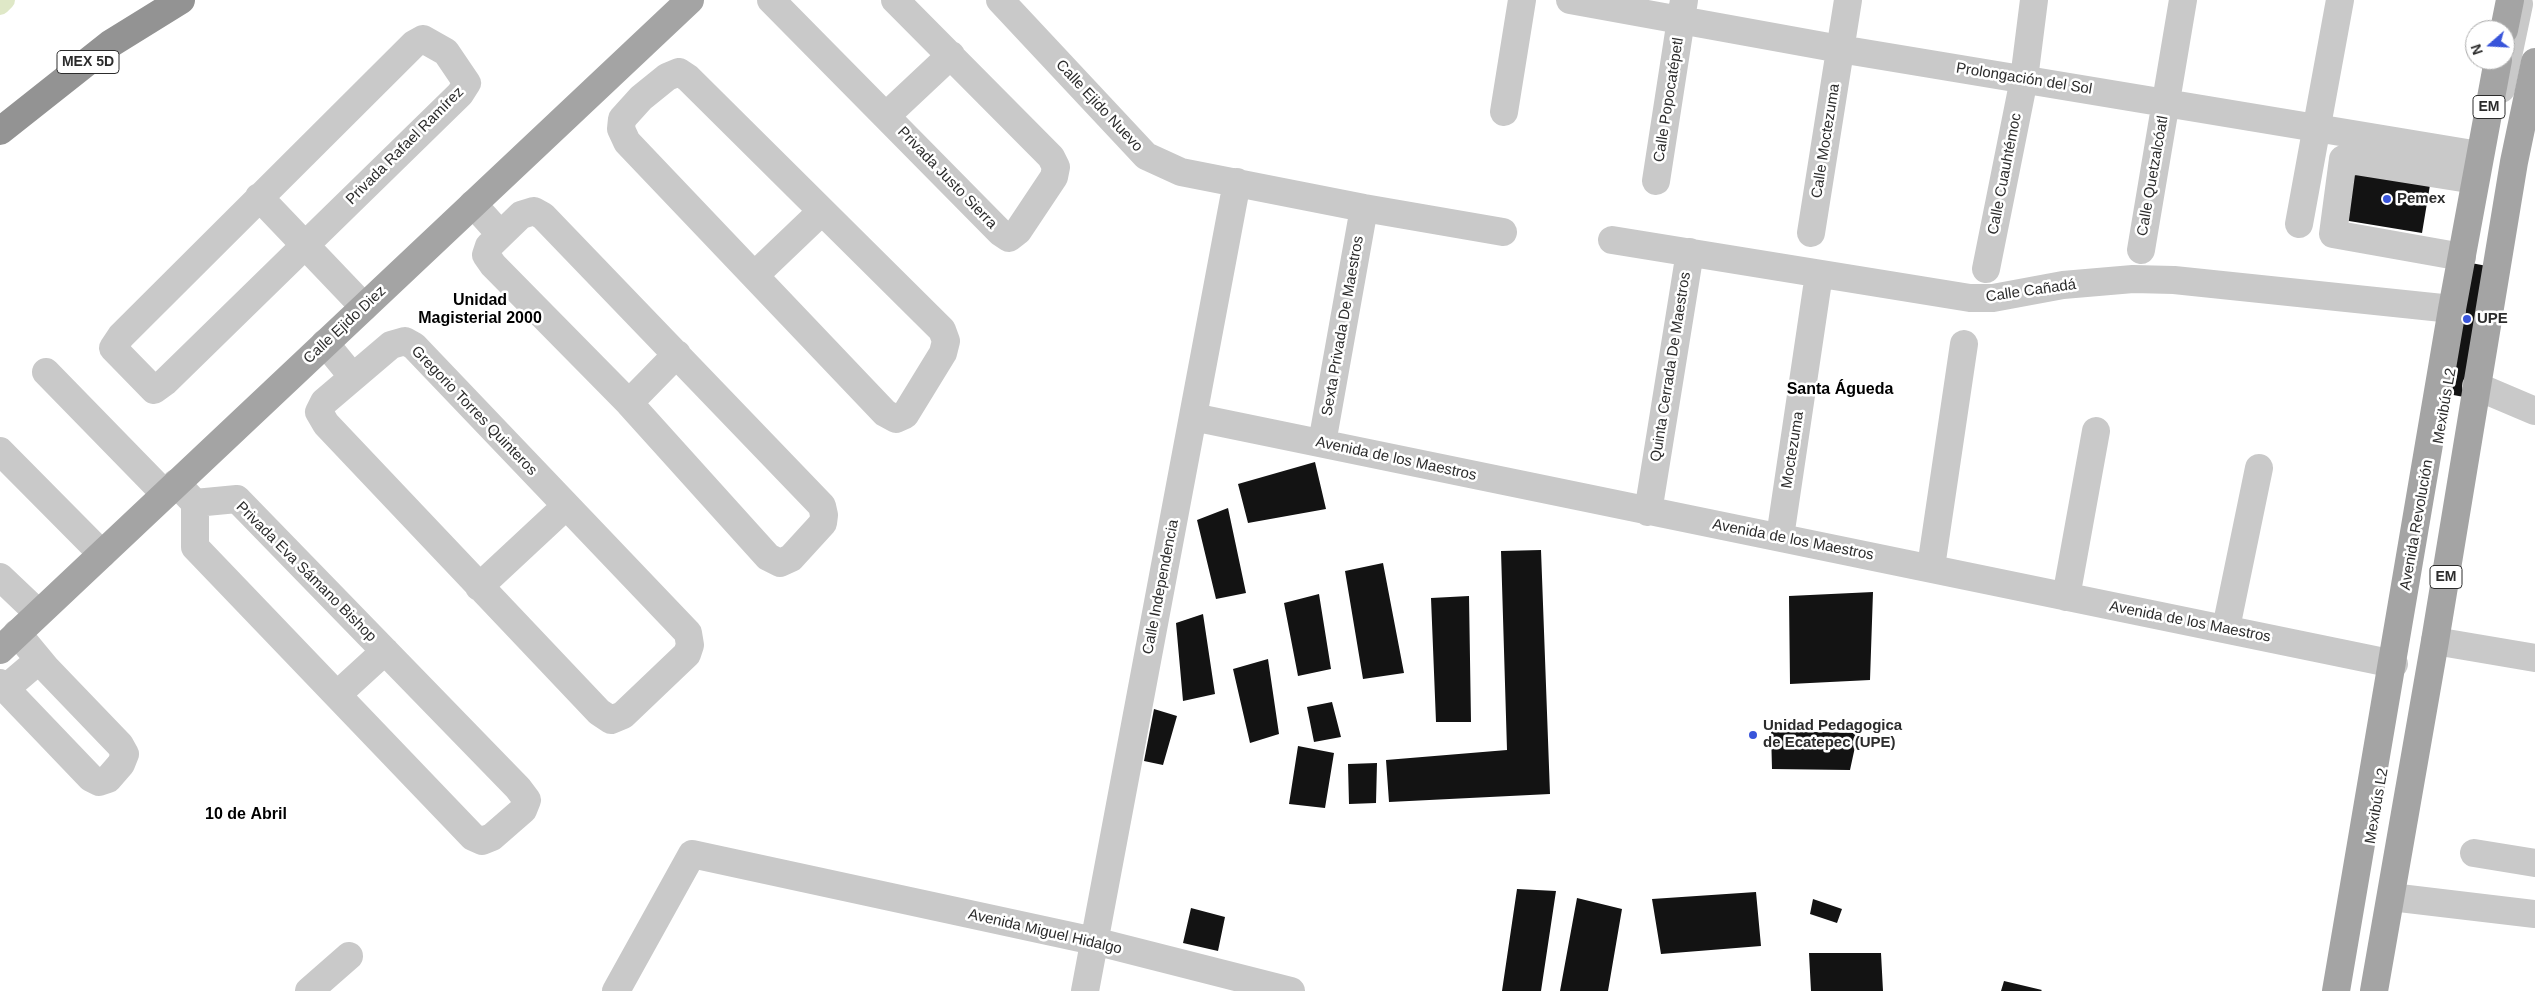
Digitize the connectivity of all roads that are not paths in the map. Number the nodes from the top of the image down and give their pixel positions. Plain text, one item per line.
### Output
1 (181, 0) edge
2 (690, 0) edge
3 (771, 0) edge
4 (895, 0) edge
5 (1000, 0) edge
6 (1522, 0) edge
7 (1570, 0) edge
8 (1848, 0) edge
9 (2034, 0) edge
10 (2183, 0) edge
11 (2340, 0) edge
12 (2510, 0) edge
13 (2519, 0) edge
14 (1683, 10) edge
15 (2535, 10) edge
16 (2506, 20) edge
17 (1840, 49) junction
18 (951, 55) junction
19 (2535, 62) edge
20 (2498, 70) edge
21 (616, 71) junction
22 (2024, 79) junction
23 (641, 98) junction
24 (2166, 102) junction
25 (1504, 112) dead end
26 (886, 116) junction
27 (2316, 128) junction
28 (0, 131) edge
29 (2499, 163) edge
30 (1656, 181) dead end
31 (1237, 182) junction
32 (259, 197) junction
33 (473, 204) junction
34 (1364, 208) junction
35 (821, 212) junction
36 (2299, 224) dead end
37 (1503, 232) dead end
38 (1812, 233) dead end
39 (500, 234) junction
40 (1612, 240) dead end
41 (306, 245) junction
42 (2141, 250) dead end
43 (1690, 252) junction
44 (2462, 257) junction
45 (1986, 269) dead end
46 (1819, 274) junction
47 (756, 275) junction
48 (364, 307) junction
49 (2452, 309) junction
50 (325, 344) junction
51 (1964, 344) dead end
52 (677, 354) junction
53 (46, 372) dead end
54 (352, 376) junction
55 (2476, 386) junction
56 (629, 403) junction
57 (2535, 411) edge
58 (1193, 417) junction
59 (2096, 431) dead end
60 (1322, 443) junction
61 (0, 450) edge
62 (2259, 468) dead end
63 (171, 488) junction
64 (195, 503) junction
65 (566, 506) junction
66 (1648, 512) junction
67 (1780, 537) junction
68 (102, 554) junction
69 (1931, 567) junction
70 (0, 577) edge
71 (479, 587) junction
72 (2066, 597) junction
73 (38, 613) junction
74 (2226, 628) junction
75 (2435, 641) junction
76 (9, 642) edge
77 (385, 651) junction
78 (2535, 658) edge
79 (39, 660) junction
80 (2394, 664) junction
81 (3, 686) edge
82 (338, 694) junction
83 (2474, 853) dead end
84 (2535, 863) edge
85 (2390, 897) junction
86 (2535, 914) edge
87 (1094, 941) junction
88 (349, 956) dead end
89 (1275, 989) edge
90 (309, 991) edge
91 (616, 991) edge
92 (1085, 991) edge
93 (2336, 991) edge
94 (2346, 991) edge
95 (2367, 991) edge
96 (2374, 991) edge

1 - 28 highway, MEX 5D
2 - 21 main road, Calle Ejido Diez
3 - 26 street, Privada Justo Sierra
4 - 18 street, Privada Justo Sierra
5 - 31 street, Calle Ejido Nuevo
6 - 25 street
7 - 14 street, Prolongación del Sol
8 - 17 street, Calle Moctezuma
9 - 22 street, Calle Cuauhtémoc
10 - 24 street, Calle Quetzalcóatl
11 - 27 street
12 - 16 main road
13 - 29 street, Mexibús L2
14 - 17 street, Prolongación del Sol
14 - 30 street, Calle Popocatépetl
15 - 29 street, Mexibús L2
17 - 22 street, Prolongación del Sol
17 - 38 street, Calle Moctezuma
18 - 26 street, Privada Justo Sierra
18 - 26 street, Privada Justo Sierra
19 - 29 main road, Avenida Revolución / EM
20 - 29 main road, Avenida Revolución / EM
21 - 23 street
21 - 33 main road, Calle Ejido Diez
22 - 24 street, Prolongación del Sol
22 - 45 street, Calle Cuauhtémoc
23 - 35 street
23 - 47 street
24 - 27 street, Prolongación del Sol
24 - 42 street, Calle Quetzalcóatl
27 - 29 street, Prolongación del Sol
27 - 36 street
29 - 44 main road, Avenida Revolución / EM
29 - 44 street
29 - 55 main road, Avenida Revolución / EM
29 - 94 street, Mexibús L2
29 - 95 street, Mexibús L2
31 - 34 street, Calle Ejido Nuevo
31 - 58 street, Calle Independencia
32 - 41 street
32 - 41 street, Privada Rafael Ramírez
32 - 41 street, Privada Rafael Ramírez
33 - 39 street
33 - 48 main road, Calle Ejido Diez
34 - 37 street, Calle Ejido Nuevo
34 - 60 street, Sexta Privada De Maestros
35 - 47 street
35 - 47 street
39 - 52 street
39 - 56 street
40 - 43 street, Calle Cañadá
41 - 48 street
43 - 46 street, Calle Cañadá
43 - 66 street, Quinta Cerrada De Maestros
44 - 49 main road, Avenida Revolución / EM
46 - 49 street, Calle Cañadá
46 - 67 street, Moctezuma
48 - 50 main road, Calle Ejido Diez
49 - 80 main road, Avenida Revolución / EM
50 - 54 street
50 - 63 main road, Calle Ejido Diez
51 - 69 street
52 - 56 street
52 - 56 street
53 - 63 street
54 - 65 street, Gregorio Torres Quinteros
54 - 71 street, Gregorio Torres Quinteros
55 - 57 street
55 - 75 main road, Avenida Revolución / EM
58 - 60 street, Avenida de los Maestros
58 - 87 street, Calle Independencia
59 - 72 street
60 - 66 street, Avenida de los Maestros
61 - 68 street
62 - 74 street
63 - 64 street
63 - 68 main road, Calle Ejido Diez
64 - 77 street, Privada Eva Sámano Bishop
64 - 82 street, Privada Eva Sámano Bishop
65 - 71 street
65 - 71 street, Gregorio Torres Quinteros
66 - 67 street, Avenida de los Maestros
67 - 69 street, Avenida de los Maestros
68 - 73 main road, Calle Ejido Diez
69 - 72 street, Avenida de los Maestros
70 - 73 street
72 - 74 street, Avenida de los Maestros
73 - 76 main road, Calle Ejido Diez
74 - 80 street, Avenida de los Maestros
75 - 78 street
75 - 85 main road, Avenida Revolución / EM
76 - 79 street
77 - 82 street, Privada Eva Sámano Bishop
77 - 82 street, Privada Eva Sámano Bishop
79 - 81 street
79 - 81 street
80 - 93 main road, Avenida Revolución / EM
83 - 84 street
85 - 86 street
85 - 96 main road, Avenida Revolución / EM
87 - 89 street, Avenida Miguel Hidalgo
87 - 91 street, Avenida Miguel Hidalgo
87 - 92 street, Calle Independencia
88 - 90 street

